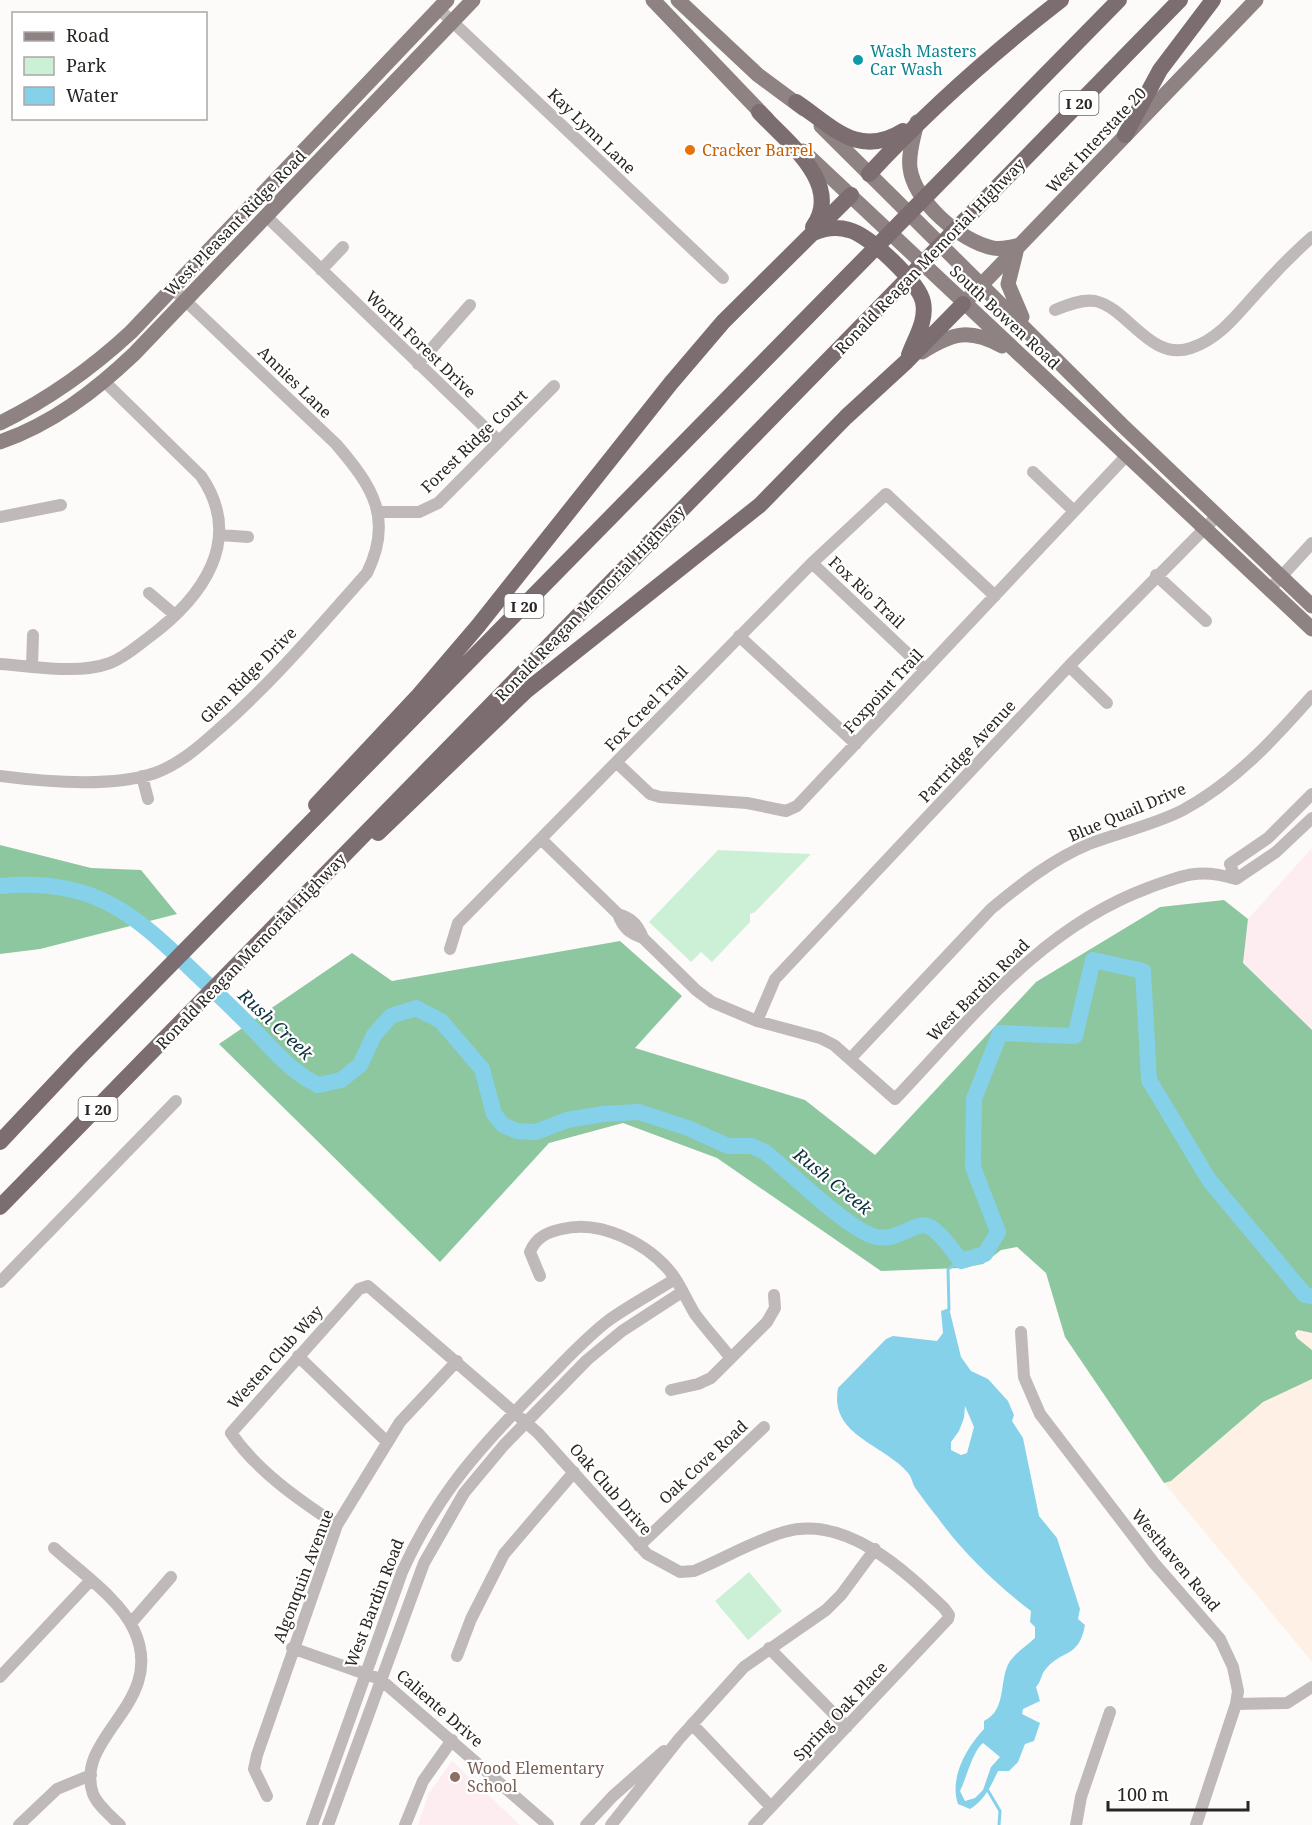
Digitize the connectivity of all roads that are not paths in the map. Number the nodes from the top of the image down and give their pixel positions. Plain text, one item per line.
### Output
1 (473, 0) edge
2 (653, 0) edge
3 (678, 0) edge
4 (1061, 0) edge
5 (1119, 0) edge
6 (1180, 0) edge
7 (1213, 0) edge
8 (1256, 0) edge
9 (443, 4) edge
10 (692, 12) junction
11 (453, 21) junction
12 (681, 28) junction
13 (796, 102) junction
14 (759, 112) junction
15 (917, 122) junction
16 (1125, 135) junction
17 (869, 174) junction
18 (851, 195) junction
19 (266, 216) junction
20 (813, 233) junction
21 (1312, 237) edge
22 (342, 247) dead end
23 (1019, 247) junction
24 (795, 249) junction
25 (321, 270) junction
26 (723, 279) dead end
27 (982, 285) junction
28 (172, 288) junction
29 (186, 300) junction
30 (963, 304) junction
31 (470, 305) dead end
32 (1055, 310) dead end
33 (1029, 330) junction
34 (1015, 353) junction
35 (907, 361) junction
36 (418, 364) junction
37 (105, 382) junction
38 (554, 386) dead end
39 (0, 423) edge
40 (499, 441) junction
41 (0, 442) edge
42 (1128, 454) junction
43 (1033, 472) dead end
44 (61, 505) dead end
45 (1074, 511) junction
46 (378, 512) junction
47 (1217, 516) junction
48 (0, 517) edge
49 (1206, 528) junction
50 (220, 535) junction
51 (248, 537) dead end
52 (1312, 543) edge
53 (812, 563) junction
54 (1156, 575) junction
55 (1281, 577) junction
56 (1270, 589) junction
57 (149, 593) dead end
58 (995, 596) junction
59 (1312, 606) edge
60 (175, 615) junction
61 (1206, 621) dead end
62 (1312, 629) edge
63 (33, 635) dead end
64 (739, 636) junction
65 (0, 664) edge
66 (32, 666) junction
67 (1069, 666) junction
68 (925, 670) junction
69 (1312, 696) edge
70 (1107, 703) dead end
71 (856, 744) junction
72 (616, 762) junction
73 (0, 776) edge
74 (142, 776) junction
75 (1312, 794) edge
76 (148, 799) dead end
77 (1312, 818) edge
78 (541, 839) junction
79 (1236, 879) junction
80 (240, 895) junction
81 (305, 897) junction
82 (450, 949) dead end
83 (757, 1021) junction
84 (79, 1058) junction
85 (851, 1058) junction
86 (176, 1101) dead end
87 (0, 1128) edge
88 (0, 1142) edge
89 (57, 1150) junction
90 (0, 1207) edge
91 (0, 1219) edge
92 (540, 1276) dead end
93 (675, 1279) junction
94 (0, 1282) edge
95 (370, 1287) joint
96 (682, 1292) junction
97 (774, 1295) dead end
98 (1021, 1332) dead end
99 (298, 1356) junction
100 (730, 1357) junction
101 (457, 1361) junction
102 (671, 1390) dead end
103 (514, 1412) junction
104 (526, 1423) junction
105 (764, 1427) dead end
106 (386, 1441) junction
107 (574, 1472) junction
108 (337, 1525) junction
109 (639, 1546) junction
110 (54, 1548) dead end
111 (875, 1549) junction
112 (171, 1577) dead end
113 (90, 1581) junction
114 (948, 1619) joint
115 (131, 1623) junction
116 (292, 1648) junction
117 (769, 1648) junction
118 (457, 1656) dead end
119 (365, 1674) junction
120 (0, 1677) edge
121 (380, 1679) junction
122 (1312, 1687) edge
123 (1236, 1704) junction
124 (1110, 1712) dead end
125 (692, 1724) junction
126 (847, 1727) junction
127 (679, 1739) junction
128 (453, 1740) junction
129 (91, 1775) junction
130 (267, 1796) dead end
131 (771, 1807) junction
132 (19, 1825) edge
133 (120, 1825) edge
134 (312, 1825) edge
135 (328, 1825) edge
136 (405, 1825) edge
137 (548, 1825) edge
138 (586, 1825) edge
139 (611, 1825) edge
140 (754, 1825) edge
141 (1076, 1825) edge
142 (1196, 1825) edge

1 - 11 main road, West Pleasant Ridge Road
2 - 12 main road, South Bowen Road
3 - 10 main road, South Bowen Road
4 - 15 highway
5 - 80 highway, I 20
6 - 81 highway, Ronald Reagan Memorial Highway / I 20
7 - 16 highway
8 - 16 main road, West Interstate 20
9 - 11 street, Kay Lynn Lane
9 - 28 main road, West Pleasant Ridge Road
10 - 12 main road
10 - 13 main road, South Bowen Road
11 - 19 main road, West Pleasant Ridge Road
11 - 26 street, Kay Lynn Lane
12 - 14 main road, South Bowen Road
13 - 15 highway
13 - 17 main road, South Bowen Road
14 - 18 main road, South Bowen Road
14 - 24 highway
15 - 17 highway
15 - 23 main road
16 - 23 main road, West Interstate 20
17 - 18 main road
17 - 27 main road, South Bowen Road
18 - 20 highway
18 - 30 main road, South Bowen Road
19 - 25 street, Worth Forest Drive
19 - 29 main road, West Pleasant Ridge Road
20 - 24 highway
20 - 35 highway
21 - 32 street
22 - 25 street
23 - 27 main road, West Interstate 20
23 - 33 main road
24 - 80 highway
25 - 36 street, Worth Forest Drive
27 - 30 main road, West Interstate 20
27 - 33 main road, South Bowen Road
28 - 29 street, Annies Lane
28 - 39 main road, West Pleasant Ridge Road
29 - 37 main road, West Pleasant Ridge Road
29 - 46 street, Annies Lane
30 - 34 main road, South Bowen Road
30 - 35 highway
31 - 36 street
33 - 47 main road, South Bowen Road
34 - 35 main road
34 - 42 main road, South Bowen Road
35 - 81 highway
36 - 40 street, Worth Forest Drive
37 - 41 main road, West Pleasant Ridge Road
37 - 50 street
38 - 40 street, Forest Ridge Court
40 - 46 street, Forest Ridge Court
42 - 45 street, Foxpoint Trail
42 - 49 main road, South Bowen Road
43 - 45 street
44 - 48 street
45 - 58 street, Foxpoint Trail
46 - 74 street, Glen Ridge Drive
47 - 49 street, Partridge Avenue
47 - 55 main road, South Bowen Road
49 - 54 street, Partridge Avenue
49 - 56 main road, South Bowen Road
50 - 51 street
50 - 60 street
52 - 55 street
53 - 58 street, Fox Creel Trail
53 - 64 street, Fox Creel Trail
53 - 68 street, Fox Rio Trail
54 - 61 street
54 - 67 street, Partridge Avenue
55 - 56 street
55 - 59 main road, South Bowen Road
56 - 62 main road, South Bowen Road
57 - 60 street
58 - 68 street, Foxpoint Trail
60 - 66 street
63 - 66 street
64 - 71 street
64 - 72 street, Fox Creel Trail
65 - 66 street
67 - 70 street
67 - 83 street, Partridge Avenue
68 - 71 street, Foxpoint Trail
69 - 85 street, Blue Quail Drive
71 - 72 street, Foxpoint Trail
72 - 78 street, Fox Creel Trail
73 - 74 street, Glen Ridge Drive
74 - 76 street
75 - 79 street
77 - 79 street
78 - 82 street, Fox Creel Trail
78 - 83 street
79 - 85 street, West Bardin Road
80 - 84 highway, I 20
81 - 89 highway, Ronald Reagan Memorial Highway / I 20
83 - 85 street
84 - 87 highway
84 - 88 highway, I 20
86 - 94 street
89 - 90 highway, Ronald Reagan Memorial Highway / I 20
89 - 91 highway
92 - 93 street
93 - 96 street
93 - 103 street, West Bardin Road
95 - 99 street, Westen Club Way
95 - 101 street, Oak Club Drive
96 - 100 street
96 - 104 street, West Bardin Road
97 - 100 street
98 - 123 street, Westhaven Road
99 - 106 street
99 - 108 street, Westen Club Way
100 - 102 street
101 - 103 street, Oak Club Drive
101 - 106 street, Algonquin Avenue
103 - 104 street, Oak Club Drive
103 - 119 street, West Bardin Road
104 - 107 street, Oak Club Drive
104 - 121 street, West Bardin Road
105 - 109 street, Oak Cove Road
106 - 108 street, Algonquin Avenue
107 - 109 street, Oak Club Drive
107 - 118 street
108 - 116 street, Algonquin Avenue
109 - 111 street, Oak Club Drive
110 - 113 street
111 - 114 street, Oak Club Drive
111 - 117 street
112 - 115 street
113 - 115 street
113 - 120 street
114 - 126 street, Spring Oak Place
115 - 129 street
116 - 119 street, Caliente Drive
116 - 130 street, Algonquin Avenue
117 - 125 street
117 - 126 street
119 - 121 street, Caliente Drive
119 - 134 street, West Bardin Road
121 - 128 street, Caliente Drive
121 - 135 street, West Bardin Road
122 - 123 street
123 - 142 street, Westhaven Road
124 - 141 street
125 - 127 street
125 - 131 street
126 - 131 street, Spring Oak Place
127 - 138 street
127 - 139 street
128 - 136 street
128 - 137 street, Caliente Drive
129 - 132 street
129 - 133 street
131 - 140 street, Spring Oak Place

